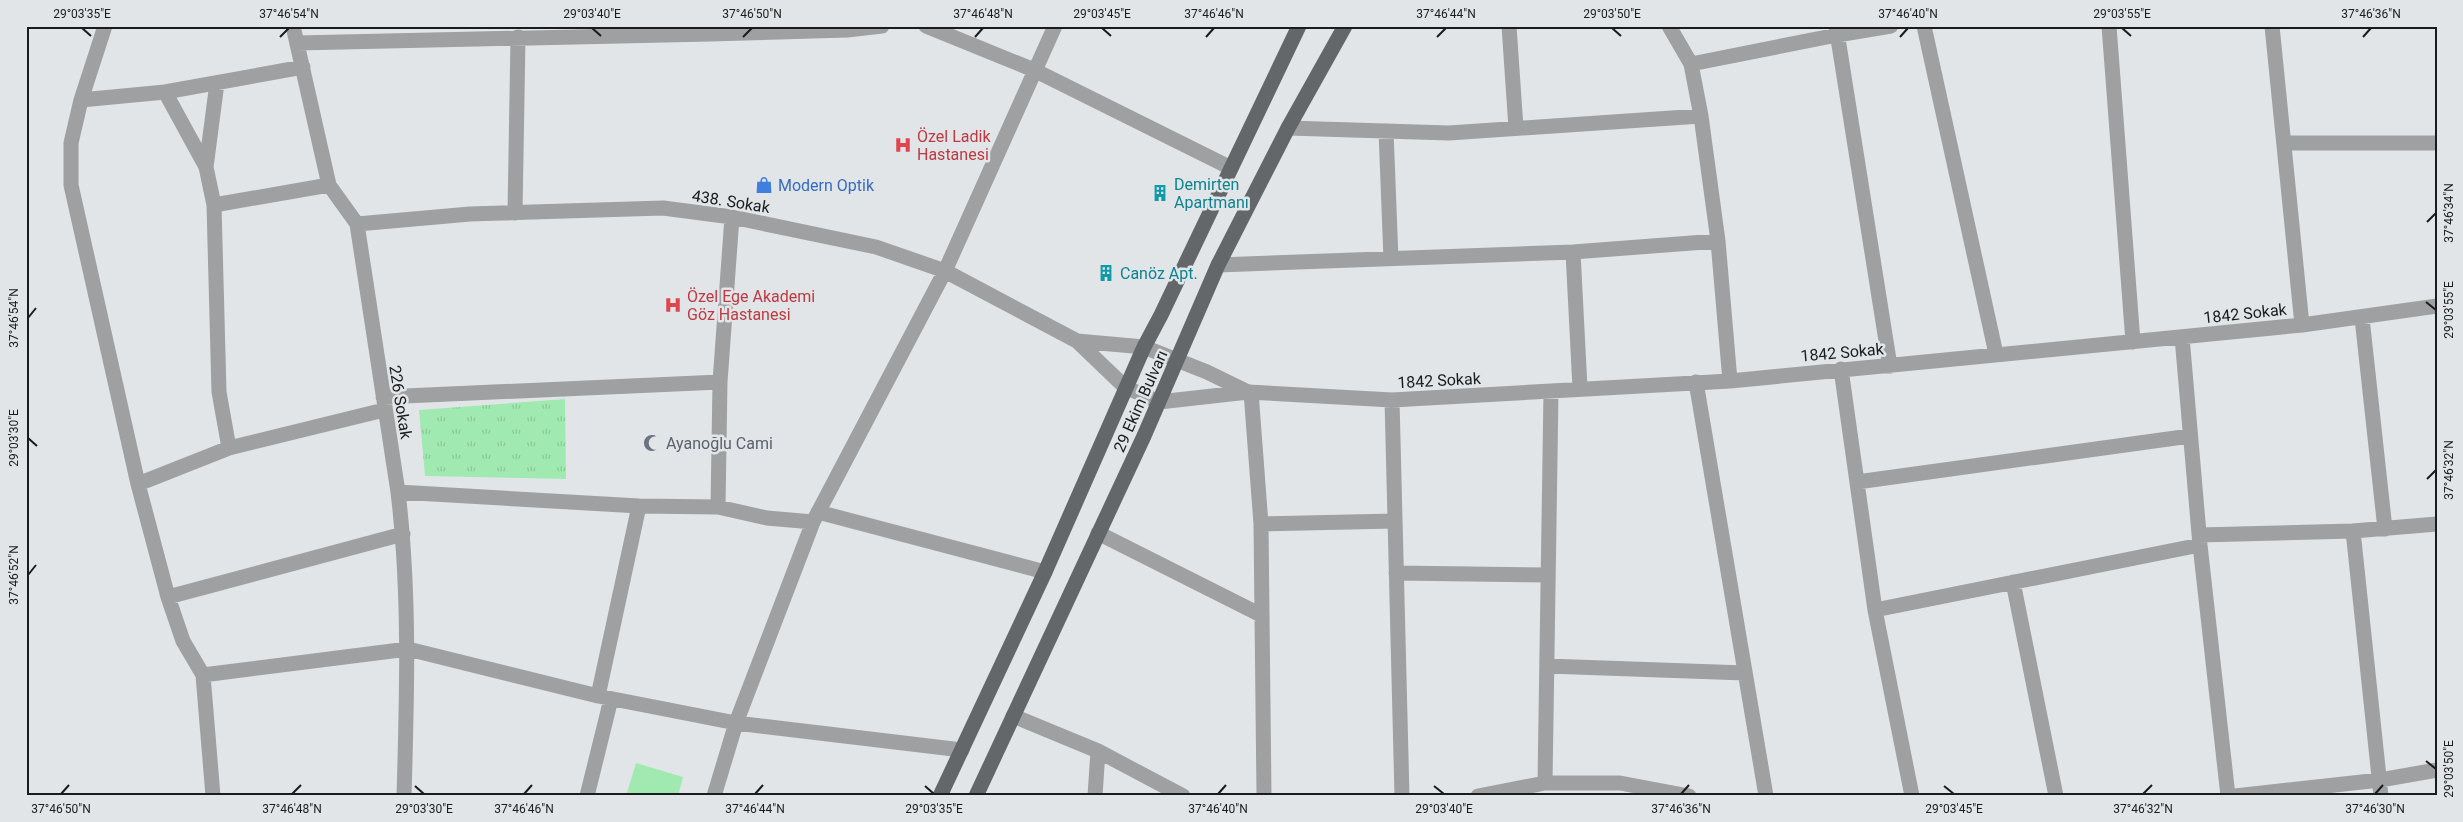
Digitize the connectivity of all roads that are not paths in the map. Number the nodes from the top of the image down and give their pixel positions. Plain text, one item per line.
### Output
1 (293, 26) edge
2 (882, 26) edge
3 (926, 26) edge
4 (1055, 26) edge
5 (1299, 26) edge
6 (1345, 26) edge
7 (1669, 26) edge
8 (1890, 26) edge
9 (1924, 26) edge
10 (2110, 26) edge
11 (2272, 26) edge
12 (108, 27) edge
13 (1513, 27) edge
14 (696, 30) edge
15 (1837, 30) edge
16 (509, 34) edge
17 (297, 44) junction
18 (1690, 64) junction
19 (303, 67) junction
20 (1034, 70) junction
21 (217, 83) junction
22 (165, 92) junction
23 (81, 100) junction
24 (1701, 116) junction
25 (1288, 128) junction
26 (1516, 128) junction
27 (1386, 131) junction
28 (2284, 143) junction
29 (2437, 143) edge
30 (206, 167) junction
31 (1231, 168) junction
32 (329, 185) junction
33 (214, 205) junction
34 (515, 213) junction
35 (732, 217) junction
36 (357, 224) junction
37 (1718, 241) junction
38 (1573, 252) junction
39 (1391, 259) junction
40 (1218, 265) junction
41 (945, 271) junction
42 (2437, 306) edge
43 (2362, 318) junction
44 (2302, 325) junction
45 (2182, 337) junction
46 (1077, 341) junction
47 (2133, 342) junction
48 (1144, 347) junction
49 (1996, 354) junction
50 (1177, 361) junction
51 (1890, 366) junction
52 (1841, 369) junction
53 (1730, 381) junction
54 (720, 382) junction
55 (1696, 382) junction
56 (1125, 387) junction
57 (1580, 388) junction
58 (1249, 392) junction
59 (1550, 392) junction
60 (1392, 400) junction
61 (1159, 402) junction
62 (384, 404) junction
63 (2190, 436) junction
64 (228, 448) junction
65 (1857, 482) junction
66 (138, 484) junction
67 (398, 492) junction
68 (639, 506) junction
69 (718, 508) junction
70 (815, 517) junction
71 (1395, 521) junction
72 (1260, 524) junction
73 (2437, 524) edge
74 (2385, 528) junction
75 (2353, 531) junction
76 (1098, 533) junction
77 (403, 534) junction
78 (2199, 540) junction
79 (1045, 572) junction
80 (1396, 573) junction
81 (1548, 575) junction
82 (2013, 582) junction
83 (168, 597) junction
84 (1876, 610) junction
85 (1261, 615) junction
86 (408, 649) junction
87 (1547, 666) junction
88 (1745, 673) junction
89 (203, 675) junction
90 (605, 697) junction
91 (1013, 716) junction
92 (736, 723) junction
93 (962, 750) junction
94 (1098, 752) junction
95 (2437, 770) edge
96 (2380, 780) junction
97 (1545, 783) junction
98 (213, 796) edge
99 (404, 796) edge
100 (587, 796) edge
101 (714, 796) edge
102 (940, 796) edge
103 (976, 796) edge
104 (1094, 796) edge
105 (1183, 796) edge
106 (1264, 796) edge
107 (1402, 796) edge
108 (1478, 796) edge
109 (1689, 796) edge
110 (1766, 796) edge
111 (1912, 796) edge
112 (2056, 796) edge
113 (2228, 796) edge
114 (2235, 796) edge
115 (2381, 796) edge

1 - 17 street, 226 Sokak
2 - 14 street
3 - 20 street
4 - 20 street
5 - 31 main road, 29 Ekim Bulvarı
6 - 25 main road, 29 Ekim Bulvarı
7 - 18 street
8 - 15 street
9 - 49 street
10 - 47 street
11 - 28 street
12 - 23 street
13 - 26 street
14 - 16 street
15 - 18 street
15 - 51 street
16 - 17 street
16 - 34 street
17 - 19 street, 226 Sokak
18 - 24 street
19 - 21 street
19 - 32 street, 226 Sokak
20 - 31 street
20 - 41 street
21 - 22 street
21 - 30 street
22 - 23 street
22 - 30 street
23 - 66 street
24 - 26 street
24 - 37 street
25 - 27 street
25 - 40 main road, 29 Ekim Bulvarı
26 - 27 street
27 - 39 street
28 - 29 street
28 - 44 street
30 - 33 street
31 - 48 main road, 29 Ekim Bulvarı
32 - 33 street
32 - 36 street, 226 Sokak
33 - 64 street
34 - 35 street, 438. Sokak
34 - 36 street, 438. Sokak
35 - 41 street, 438. Sokak
35 - 54 street
36 - 62 street, 226 Sokak
37 - 38 street
37 - 53 street
38 - 39 street
38 - 57 street
39 - 40 street
40 - 50 main road, 29 Ekim Bulvarı
41 - 46 street, 438. Sokak
41 - 70 street
42 - 43 street, 1842 Sokak
43 - 44 street, 1842 Sokak
43 - 74 street
44 - 45 street, 1842 Sokak
45 - 47 street, 1842 Sokak
45 - 63 street
46 - 48 street
46 - 56 street
47 - 49 street, 1842 Sokak
48 - 50 street
48 - 56 main road, 29 Ekim Bulvarı
49 - 51 street, 1842 Sokak
50 - 58 street
50 - 61 main road, 29 Ekim Bulvarı
51 - 52 street, 1842 Sokak
52 - 53 street, 1842 Sokak
52 - 65 street
53 - 55 street, 1842 Sokak
54 - 62 street
54 - 69 street
55 - 57 street, 1842 Sokak
55 - 88 street
56 - 61 street
56 - 79 main road, 29 Ekim Bulvarı
57 - 59 street, 1842 Sokak
58 - 60 street, 1842 Sokak
58 - 61 street
58 - 72 street
59 - 60 street, 1842 Sokak
59 - 81 street
60 - 71 street
61 - 76 main road, 29 Ekim Bulvarı
62 - 64 street
62 - 67 street, 226 Sokak
63 - 65 street
63 - 78 street
64 - 66 street
65 - 84 street
66 - 83 street
67 - 68 street
67 - 77 street, 226 Sokak
68 - 69 street
68 - 90 street
69 - 70 street
70 - 79 street
70 - 92 street
71 - 72 street
71 - 80 street
72 - 85 street
73 - 74 street
74 - 75 street
75 - 78 street
75 - 96 street
76 - 85 street
76 - 91 main road, 29 Ekim Bulvarı
77 - 83 street
77 - 86 street, 226 Sokak
78 - 82 street
78 - 113 street
79 - 93 main road, 29 Ekim Bulvarı
80 - 81 street
80 - 107 street
81 - 87 street
82 - 84 street
82 - 112 street
83 - 89 street
84 - 111 street
85 - 106 street
86 - 89 street
86 - 90 street
86 - 99 street, 226 Sokak
87 - 88 street
87 - 97 street
88 - 110 street
89 - 98 street
90 - 92 street
90 - 100 street
91 - 94 street
91 - 103 main road, 29 Ekim Bulvarı
92 - 93 street
92 - 101 street
93 - 102 main road, 29 Ekim Bulvarı
94 - 104 street
94 - 105 street
95 - 96 street
96 - 114 street
96 - 115 street
97 - 108 street
97 - 109 street

